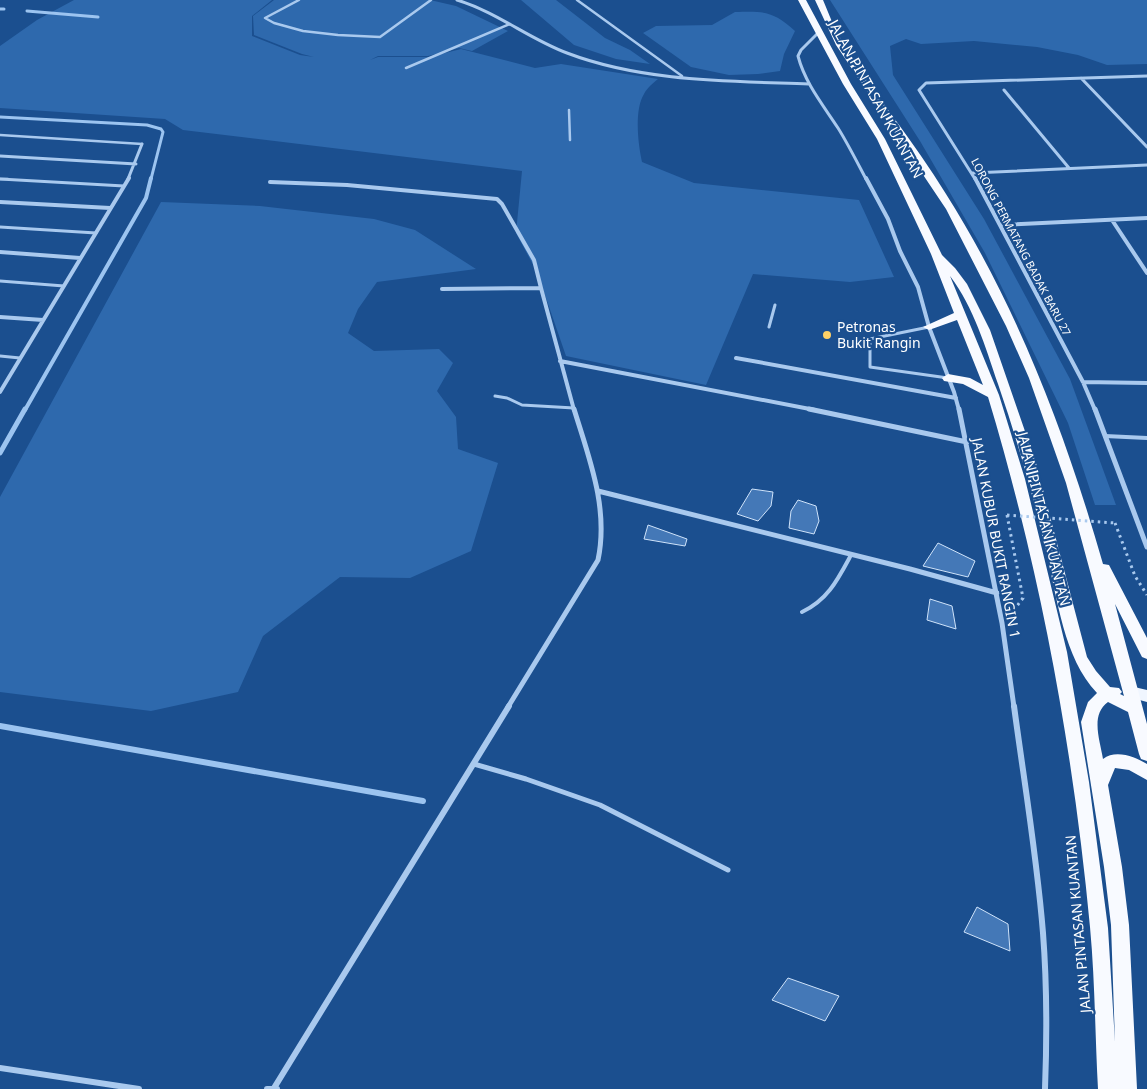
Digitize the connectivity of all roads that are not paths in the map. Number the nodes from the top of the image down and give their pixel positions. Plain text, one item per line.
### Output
1 (299, 0) edge
2 (431, 0) edge
3 (457, 0) edge
4 (577, 0) edge
5 (802, 0) edge
6 (819, 0) edge
7 (510, 24) junction
8 (818, 34) junction
9 (406, 68) dead end
10 (682, 76) junction
11 (1147, 76) edge
12 (1081, 78) junction
13 (809, 84) junction
14 (1004, 90) dead end
15 (569, 110) dead end
16 (0, 136) edge
17 (570, 140) dead end
18 (142, 144) joint
19 (1147, 147) edge
20 (0, 156) edge
21 (136, 164) junction
22 (1147, 164) edge
23 (1069, 168) junction
24 (972, 173) junction
25 (0, 179) edge
26 (270, 182) dead end
27 (124, 186) junction
28 (0, 202) edge
29 (110, 208) junction
30 (1147, 218) edge
31 (1112, 220) junction
32 (1001, 225) junction
33 (0, 227) edge
34 (96, 233) junction
35 (0, 252) edge
36 (936, 254) junction
37 (80, 258) junction
38 (1147, 273) edge
39 (0, 282) edge
40 (64, 286) junction
41 (540, 288) junction
42 (442, 289) dead end
43 (775, 305) dead end
44 (960, 314) junction
45 (0, 317) edge
46 (43, 320) junction
47 (769, 327) dead end
48 (929, 327) junction
49 (0, 356) edge
50 (20, 358) junction
51 (736, 358) dead end
52 (560, 362) junction
53 (948, 378) junction
54 (1083, 382) junction
55 (1147, 383) edge
56 (0, 392) edge
57 (993, 394) junction
58 (495, 396) dead end
59 (956, 398) junction
60 (574, 408) junction
61 (1105, 436) junction
62 (1147, 438) edge
63 (967, 442) junction
64 (598, 491) junction
65 (1092, 546) junction
66 (1147, 547) edge
67 (851, 555) junction
68 (997, 593) junction
69 (802, 612) dead end
70 (1147, 653) edge
71 (1130, 692) junction
72 (1106, 695) junction
73 (1147, 696) edge
74 (1141, 710) edge
75 (1147, 754) edge
76 (474, 764) junction
77 (1147, 773) edge
78 (1100, 785) junction
79 (728, 870) dead end
80 (0, 1068) edge
81 (139, 1089) edge
82 (273, 1089) edge
83 (1045, 1089) edge
84 (1108, 1089) edge
85 (1127, 1089) edge

1 - 2 lane
3 - 7 street
4 - 10 lane
5 - 8 highway, JALAN PINTASAN KUANTAN
6 - 65 highway, JALAN PINTASAN KUANTAN
7 - 9 lane
7 - 10 street
8 - 13 street, JALAN KUBUR BUKIT RANGIN 1
8 - 36 highway, JALAN PINTASAN KUANTAN
10 - 13 street
11 - 12 street, LORONG PERMATANG BADAK BARU 27
12 - 19 street
12 - 24 street, LORONG PERMATANG BADAK BARU 27
13 - 48 street, JALAN KUBUR BUKIT RANGIN 1
14 - 23 street
15 - 17 lane
16 - 18 lane
18 - 21 street
20 - 21 street
21 - 27 street
22 - 23 street
23 - 24 street
24 - 32 street, LORONG PERMATANG BADAK BARU 27
25 - 27 lane
26 - 41 street
27 - 29 street
28 - 29 street
29 - 34 street
30 - 31 street
31 - 32 street
31 - 38 street
32 - 54 street, LORONG PERMATANG BADAK BARU 27
33 - 34 lane
34 - 37 street
35 - 37 street
36 - 44 highway, JALAN PINTASAN KUANTAN
36 - 72 highway
37 - 40 street
39 - 40 lane
40 - 46 street
41 - 42 street
41 - 52 street
43 - 47 lane
44 - 48 highway
44 - 57 highway, JALAN PINTASAN KUANTAN
45 - 46 street
46 - 50 street
48 - 53 street, JALAN KUBUR BUKIT RANGIN 1
48 - 53 lane
49 - 50 lane
50 - 56 street
51 - 59 street
52 - 60 street
52 - 63 street
53 - 57 highway
53 - 59 street, JALAN KUBUR BUKIT RANGIN 1
54 - 55 street
54 - 61 street, LORONG PERMATANG BADAK BARU 27
57 - 84 highway, JALAN PINTASAN KUANTAN
58 - 60 lane
59 - 63 street, JALAN KUBUR BUKIT RANGIN 1
60 - 64 street
61 - 62 lane
61 - 66 street, LORONG PERMATANG BADAK BARU 27
63 - 68 street, JALAN KUBUR BUKIT RANGIN 1
64 - 67 street
64 - 76 street
65 - 70 highway
65 - 71 highway, JALAN PINTASAN KUANTAN
67 - 68 street
67 - 69 lane
68 - 83 street, JALAN KUBUR BUKIT RANGIN 1
71 - 72 highway
71 - 73 main road
71 - 74 highway, JALAN PINTASAN KUANTAN
72 - 74 highway
72 - 78 highway
74 - 75 highway, JALAN PINTASAN KUANTAN
76 - 79 lane
76 - 82 street
77 - 78 highway
78 - 85 highway
80 - 81 street

